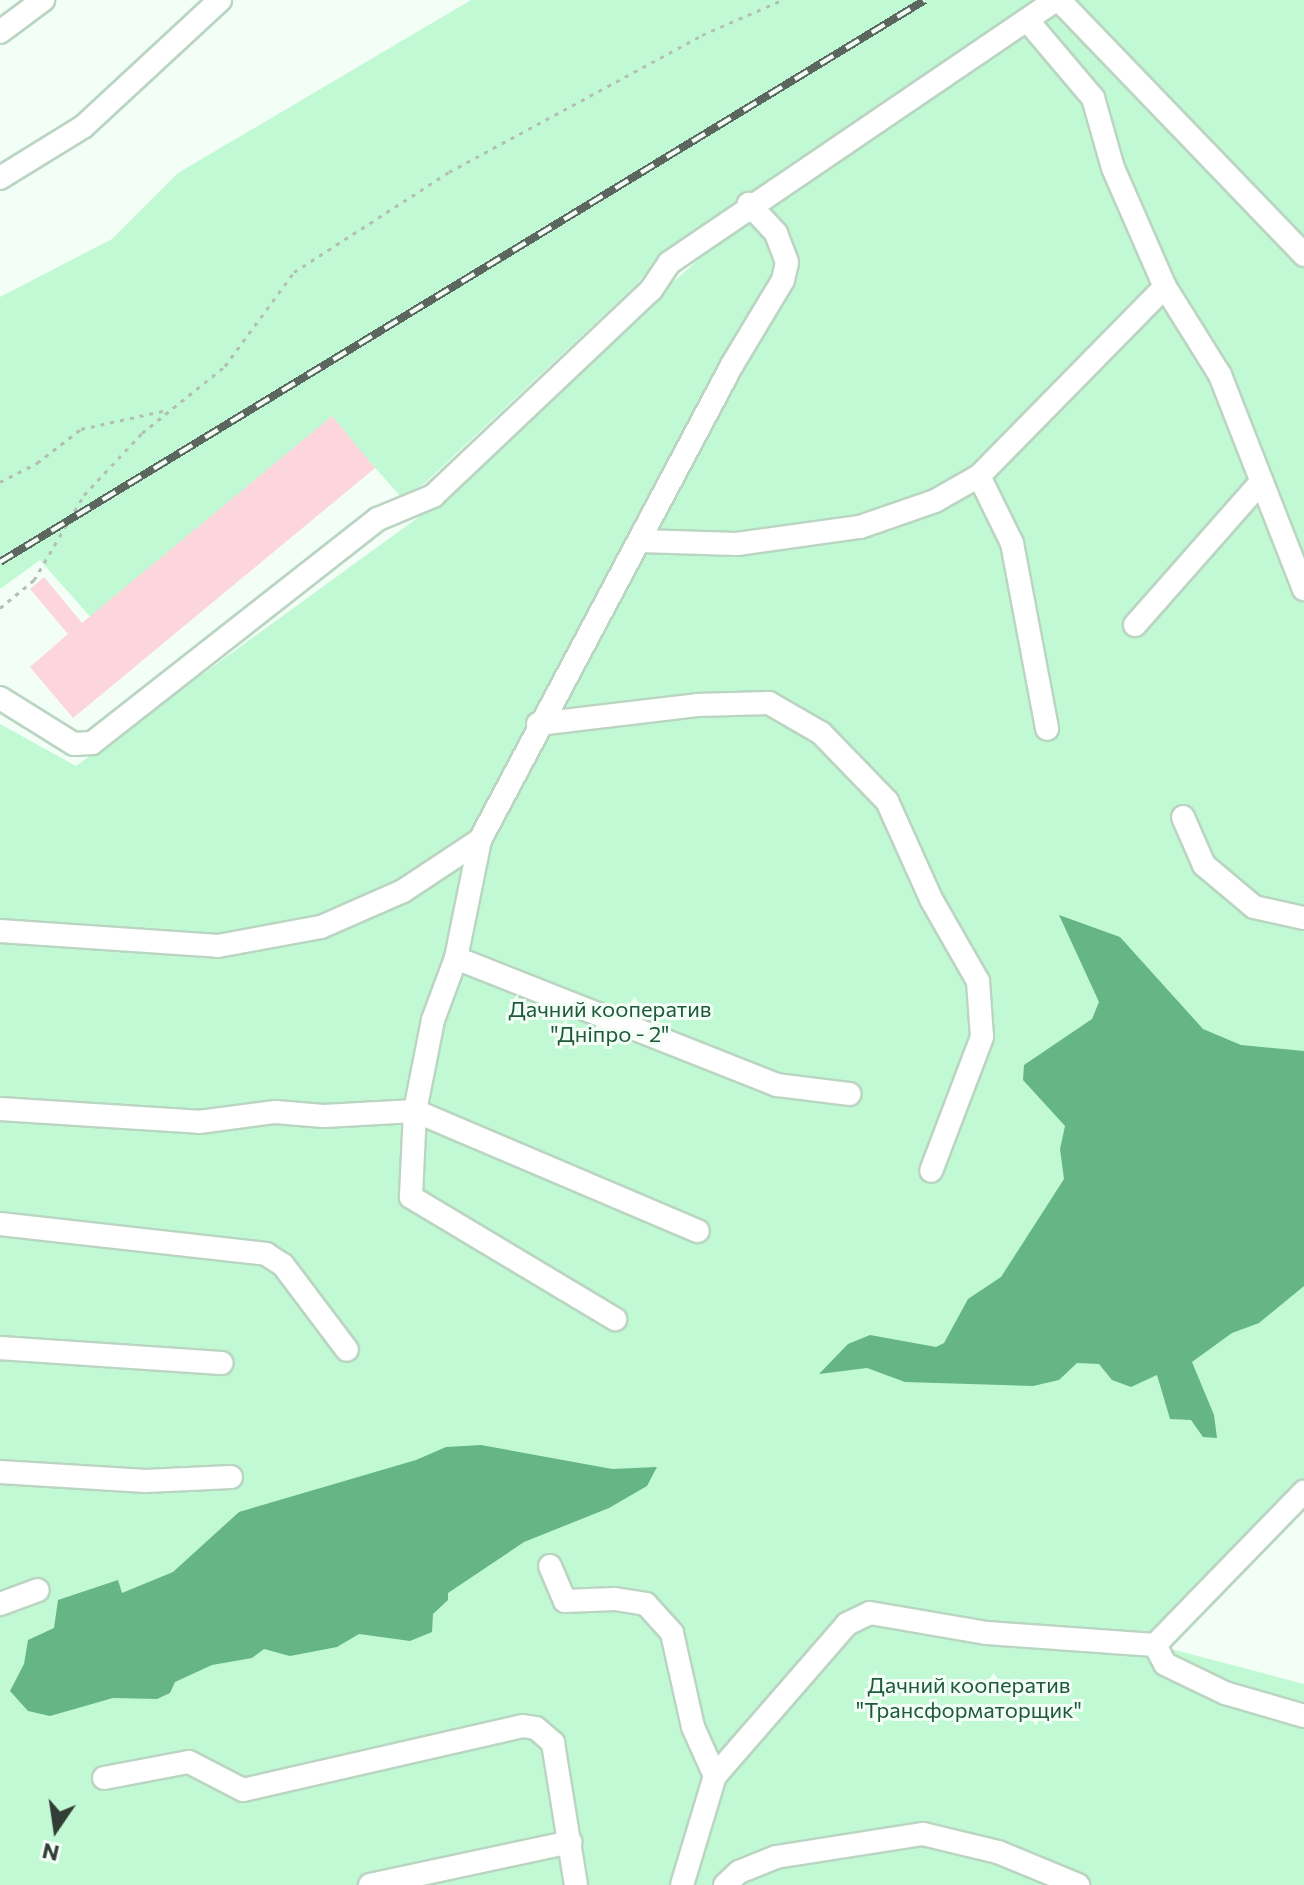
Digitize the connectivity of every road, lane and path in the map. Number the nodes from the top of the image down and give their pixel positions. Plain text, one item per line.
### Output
1 (43, 0) edge
2 (220, 0) edge
3 (782, 0) edge
4 (1057, 0) edge
5 (1028, 21) junction
6 (0, 32) edge
7 (0, 178) edge
8 (749, 204) junction
9 (1304, 255) edge
10 (1165, 287) junction
11 (171, 409) junction
12 (979, 476) junction
13 (0, 482) edge
14 (1261, 482) junction
15 (640, 541) junction
16 (1304, 589) edge
17 (0, 608) edge
18 (1135, 625) dead end
19 (0, 698) edge
20 (538, 724) junction
21 (1047, 729) dead end
22 (1183, 817) dead end
23 (480, 840) junction
24 (1304, 918) edge
25 (0, 931) edge
26 (456, 958) junction
27 (849, 1094) dead end
28 (0, 1109) edge
29 (415, 1111) junction
30 (931, 1171) dead end
31 (0, 1224) edge
32 (698, 1231) dead end
33 (615, 1319) dead end
34 (0, 1348) edge
35 (347, 1350) dead end
36 (221, 1363) dead end
37 (0, 1472) edge
38 (231, 1477) dead end
39 (1304, 1492) edge
40 (550, 1566) dead end
41 (38, 1590) dead end
42 (0, 1604) edge
43 (1155, 1645) junction
44 (1304, 1716) edge
45 (715, 1776) junction
46 (104, 1778) dead end
47 (570, 1842) junction
48 (370, 1885) edge
49 (576, 1885) edge
50 (682, 1885) edge
51 (725, 1885) edge
52 (1078, 1885) edge

1 - 6 lane
2 - 7 lane
3 - 11 path
4 - 5 lane
4 - 9 lane
5 - 8 lane
5 - 10 lane
8 - 15 lane
8 - 19 lane
10 - 12 lane
10 - 14 lane
11 - 13 path
11 - 17 path
12 - 15 lane
12 - 21 lane
14 - 16 lane
14 - 18 lane
15 - 20 lane
20 - 23 lane
20 - 30 lane
22 - 24 lane
23 - 25 lane
23 - 26 lane
26 - 27 lane
26 - 29 lane
28 - 29 lane
29 - 32 lane
29 - 33 lane
31 - 35 lane
34 - 36 lane
37 - 38 lane
39 - 43 lane
40 - 45 lane
41 - 42 lane
43 - 44 lane
43 - 45 lane
45 - 50 lane
46 - 47 lane
47 - 48 lane
47 - 49 lane
51 - 52 lane

